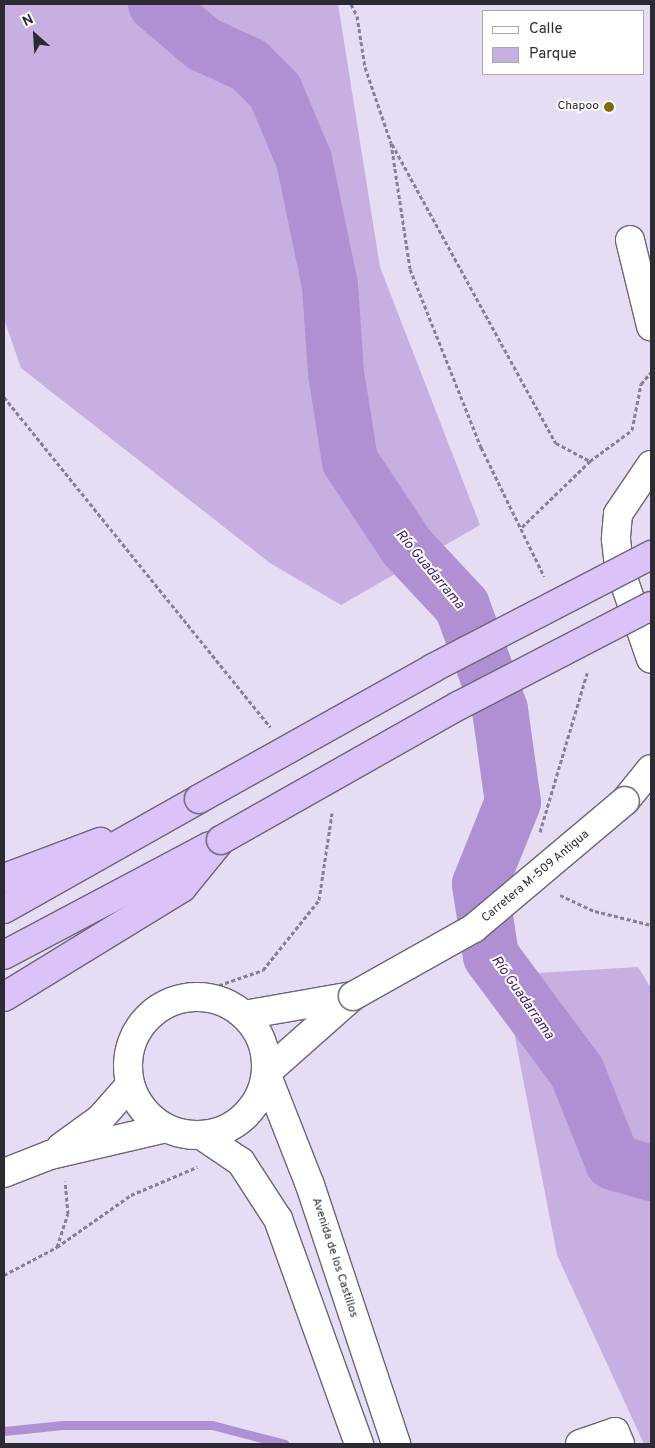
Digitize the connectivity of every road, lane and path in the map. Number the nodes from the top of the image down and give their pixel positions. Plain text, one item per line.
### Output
1 (351, 4) edge
2 (391, 142) junction
3 (630, 240) dead end
4 (651, 326) edge
5 (651, 372) edge
6 (4, 397) edge
7 (590, 461) junction
8 (651, 465) edge
9 (522, 527) junction
10 (651, 555) edge
11 (546, 581) dead end
12 (651, 606) edge
13 (174, 612) dead end
14 (651, 659) edge
15 (651, 769) edge
16 (147, 828) junction
17 (221, 840) junction
18 (4, 878) edge
19 (4, 909) edge
20 (4, 955) edge
21 (353, 996) junction
22 (4, 997) edge
23 (244, 1015) junction
24 (266, 1073) junction
25 (130, 1085) junction
26 (166, 1128) junction
27 (201, 1135) junction
28 (228, 1154) junction
29 (50, 1155) junction
30 (4, 1173) edge
31 (57, 1247) junction
32 (4, 1275) edge
33 (359, 1444) edge
34 (396, 1444) edge
35 (580, 1444) edge
36 (620, 1444) edge

1 - 2 path
2 - 7 path
2 - 9 path
3 - 4 street
5 - 7 path
6 - 13 path
7 - 9 path
8 - 14 street
9 - 11 path
10 - 16 highway, bridge
12 - 17 highway, bridge
15 - 21 street, Carretera M-509 Antigua, bridge
16 - 18 highway
16 - 19 highway
17 - 20 highway
17 - 22 highway
21 - 23 street, Carretera M-509 Antigua
21 - 24 street, Carretera M-509 Antigua
23 - 24 street
23 - 25 street
24 - 27 street
24 - 34 street, Avenida de los Castillos
25 - 26 street
25 - 29 street
26 - 27 street
26 - 29 street
27 - 28 street
28 - 31 path
28 - 33 street
29 - 30 street
29 - 31 path
31 - 32 path
35 - 36 street

